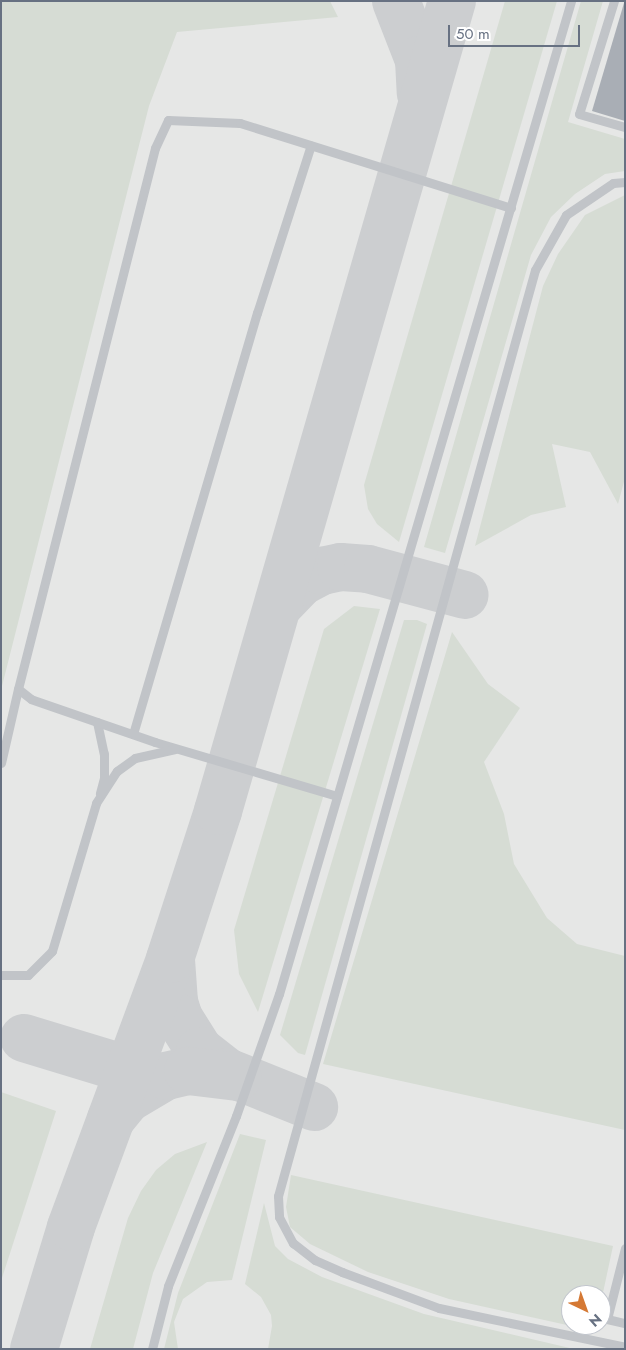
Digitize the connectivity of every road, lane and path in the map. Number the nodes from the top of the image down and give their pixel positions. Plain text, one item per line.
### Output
1 (571, 1) edge
2 (614, 1) edge
3 (625, 127) edge
4 (310, 145) junction
5 (625, 182) edge
6 (511, 208) junction
7 (18, 689) junction
8 (97, 722) junction
9 (133, 734) junction
10 (177, 748) junction
11 (1, 763) edge
12 (337, 796) junction
13 (96, 804) junction
14 (1, 975) edge
15 (625, 1248) edge
16 (621, 1282) edge
17 (625, 1322) edge
18 (625, 1347) edge
19 (152, 1349) edge

1 - 6 lane
2 - 3 lane
4 - 6 lane
4 - 7 lane
4 - 9 lane
5 - 18 lane
6 - 12 lane
7 - 8 lane
7 - 11 lane
8 - 9 lane
8 - 13 lane
9 - 10 lane
10 - 12 lane
10 - 13 lane
12 - 19 lane
13 - 14 lane
15 - 16 lane
16 - 17 lane

